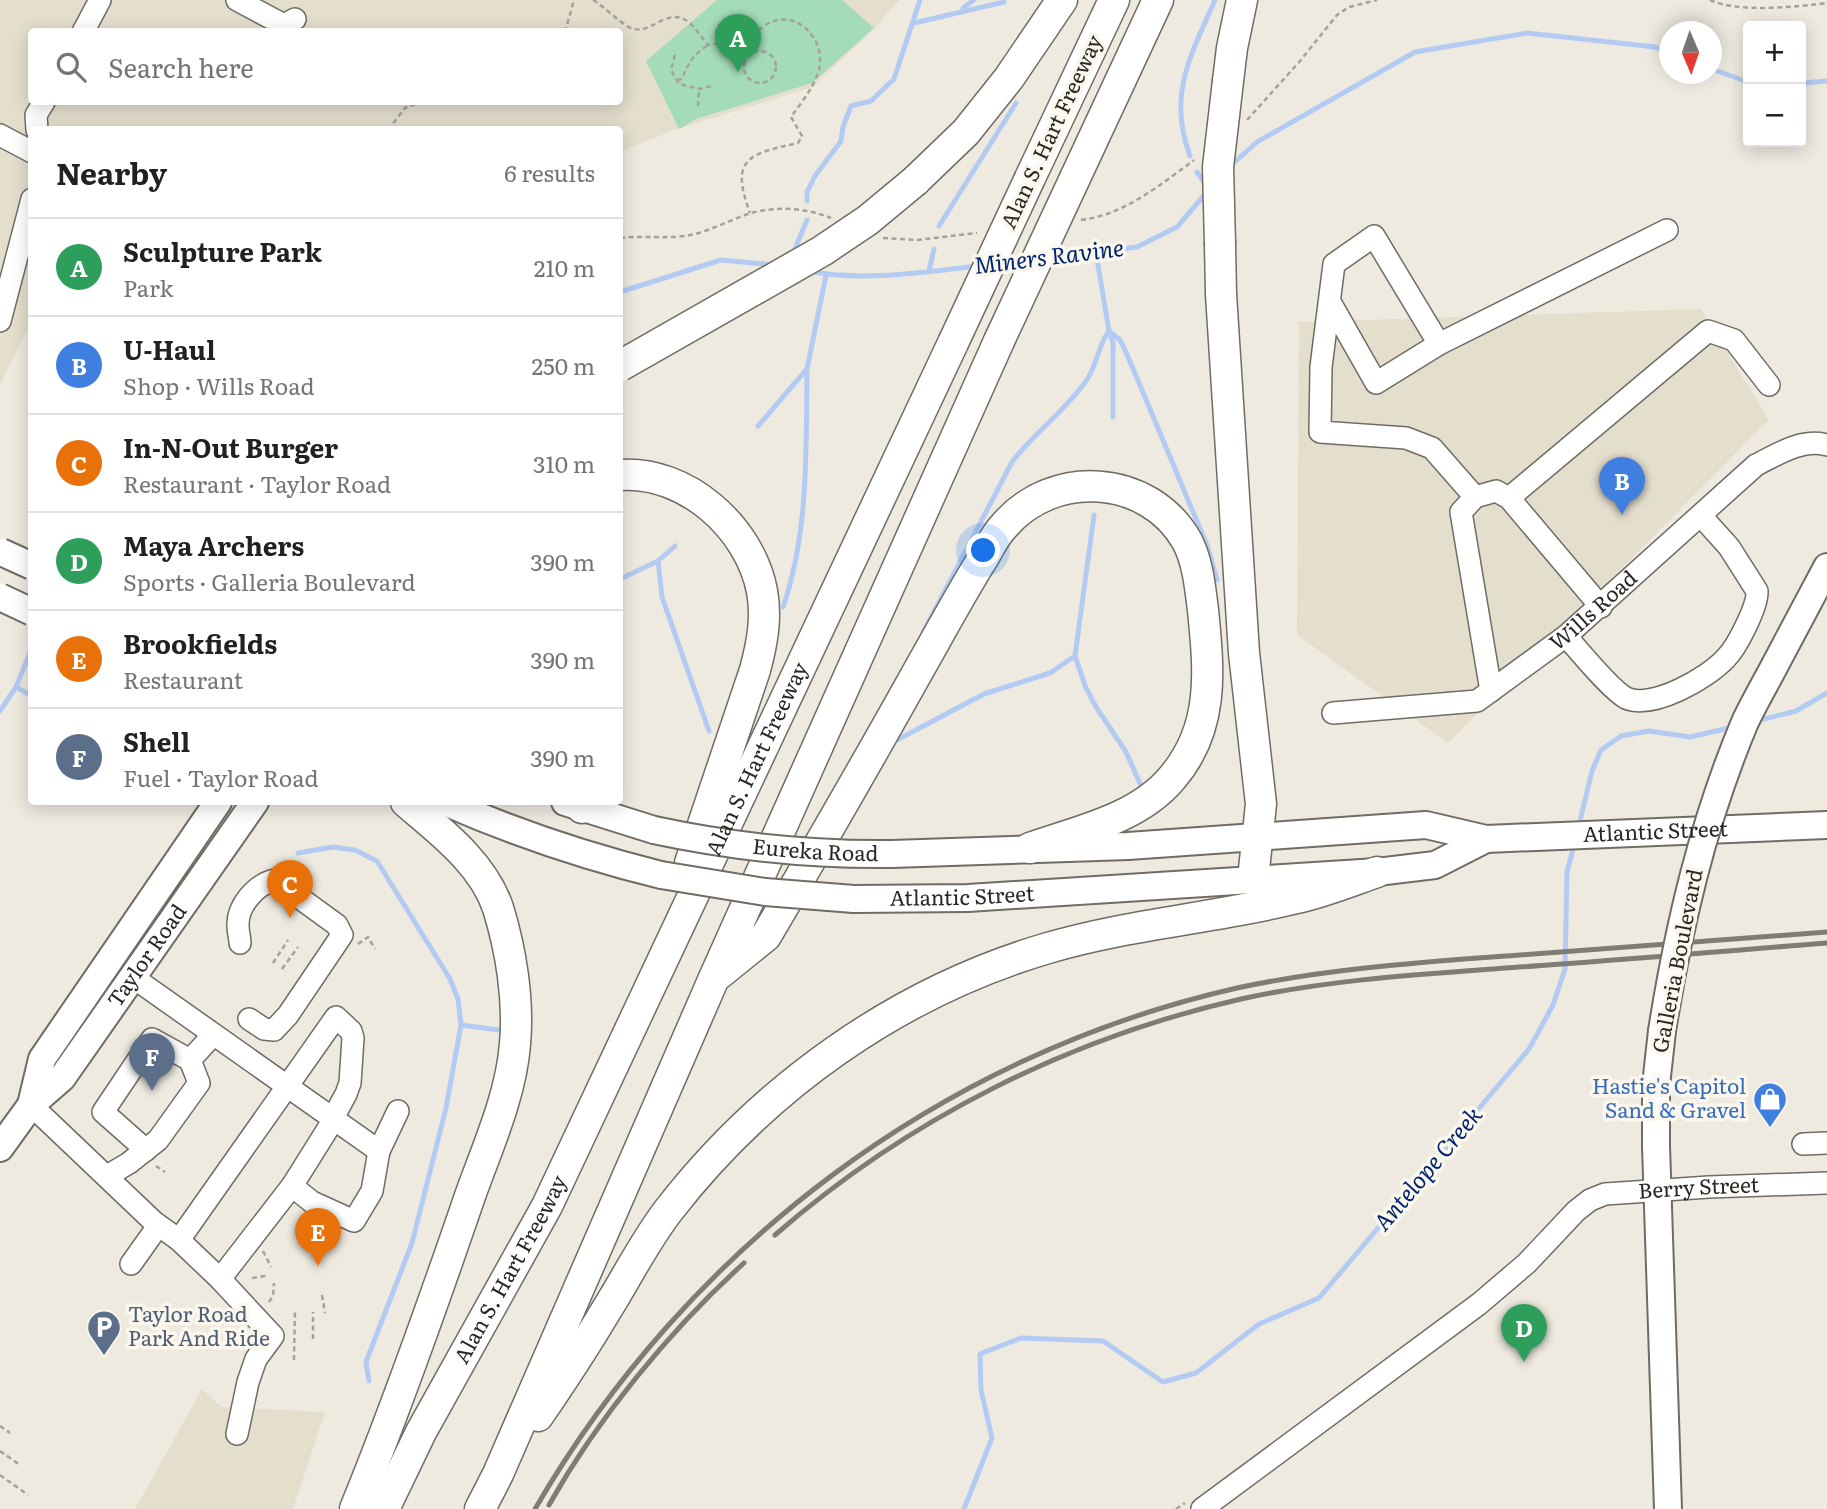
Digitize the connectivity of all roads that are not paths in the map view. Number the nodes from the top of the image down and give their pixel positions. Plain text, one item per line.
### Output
1 (100, 0) edge
2 (237, 0) edge
3 (1062, 0) edge
4 (1114, 0) edge
5 (1158, 0) edge
6 (1242, 0) edge
7 (295, 19) dead end
8 (85, 28) edge
9 (42, 105) edge
10 (37, 126) edge
11 (0, 135) edge
12 (28, 150) edge
13 (28, 214) edge
14 (1667, 230) dead end
15 (1329, 302) junction
16 (0, 321) edge
17 (1439, 344) junction
18 (623, 364) edge
19 (1769, 385) dead end
20 (1827, 445) edge
21 (623, 475) edge
22 (1475, 497) junction
23 (1509, 498) junction
24 (1702, 517) junction
25 (0, 552) edge
26 (28, 564) edge
27 (1827, 567) edge
28 (0, 597) edge
29 (1601, 607) junction
30 (28, 610) edge
31 (1566, 636) junction
32 (1491, 691) junction
33 (1333, 713) dead end
34 (216, 805) edge
35 (254, 805) edge
36 (410, 805) edge
37 (452, 805) edge
38 (577, 805) edge
39 (1827, 825) edge
40 (1258, 836) junction
41 (1486, 839) junction
42 (1030, 848) junction
43 (1377, 872) junction
44 (1253, 879) junction
45 (240, 943) dead end
46 (134, 978) junction
47 (714, 978) junction
48 (641, 1005) junction
49 (249, 1019) dead end
50 (213, 1035) junction
51 (190, 1060) junction
52 (288, 1087) junction
53 (32, 1105) junction
54 (398, 1111) dead end
55 (333, 1119) junction
56 (1827, 1143) edge
57 (1803, 1144) dead end
58 (0, 1148) edge
59 (146, 1150) junction
60 (379, 1151) junction
61 (107, 1176) junction
62 (1827, 1183) edge
63 (292, 1186) junction
64 (1657, 1191) junction
65 (158, 1226) junction
66 (179, 1240) junction
67 (131, 1264) dead end
68 (220, 1279) junction
69 (237, 1434) dead end
70 (498, 1474) junction
71 (355, 1509) edge
72 (384, 1509) edge
73 (480, 1509) edge
74 (1202, 1509) edge
75 (1668, 1509) edge

1 - 8 street
2 - 7 street
3 - 18 highway, bridge
4 - 48 highway, Alan S. Hart Freeway, bridge
5 - 47 highway, Alan S. Hart Freeway, bridge
6 - 40 highway, bridge
9 - 10 street
11 - 12 street
13 - 16 street
14 - 17 street
15 - 17 street
15 - 17 street
15 - 22 street
19 - 23 street
20 - 24 street, Wills Road
21 - 48 highway
22 - 23 street
22 - 32 street
23 - 29 street
24 - 29 street, Wills Road
24 - 31 street
25 - 26 main road, bridge
27 - 64 main road, Galleria Boulevard, bridge
28 - 30 main road, bridge
29 - 31 street, Wills Road
31 - 32 street, Wills Road
32 - 33 street, Wills Road
34 - 53 main road, Taylor Road
35 - 46 main road, Taylor Road
36 - 71 highway
37 - 44 main road, Atlantic Street, bridge
38 - 42 main road, Eureka Road, bridge
39 - 41 main road, Atlantic Street
40 - 41 main road, Atlantic Street
40 - 42 main road, Atlantic Street
40 - 44 highway
41 - 43 main road, Atlantic Street
42 - 47 highway
43 - 44 main road, Atlantic Street
43 - 70 highway
45 - 49 street
46 - 50 street
46 - 53 main road, Taylor Road
47 - 70 highway, Alan S. Hart Freeway
48 - 72 highway, Alan S. Hart Freeway
50 - 51 street
50 - 52 street
51 - 59 street
51 - 59 street
52 - 55 street
52 - 55 street
52 - 66 street
53 - 58 main road, Taylor Road
53 - 61 street
54 - 60 street
55 - 60 street
55 - 63 street
56 - 57 street
59 - 61 street
60 - 63 street
61 - 65 street
62 - 64 street, Berry Street
63 - 68 street
64 - 74 street, Berry Street
64 - 75 main road, Galleria Boulevard
65 - 66 street
65 - 67 street
66 - 68 street
68 - 69 street
70 - 73 highway, Alan S. Hart Freeway

